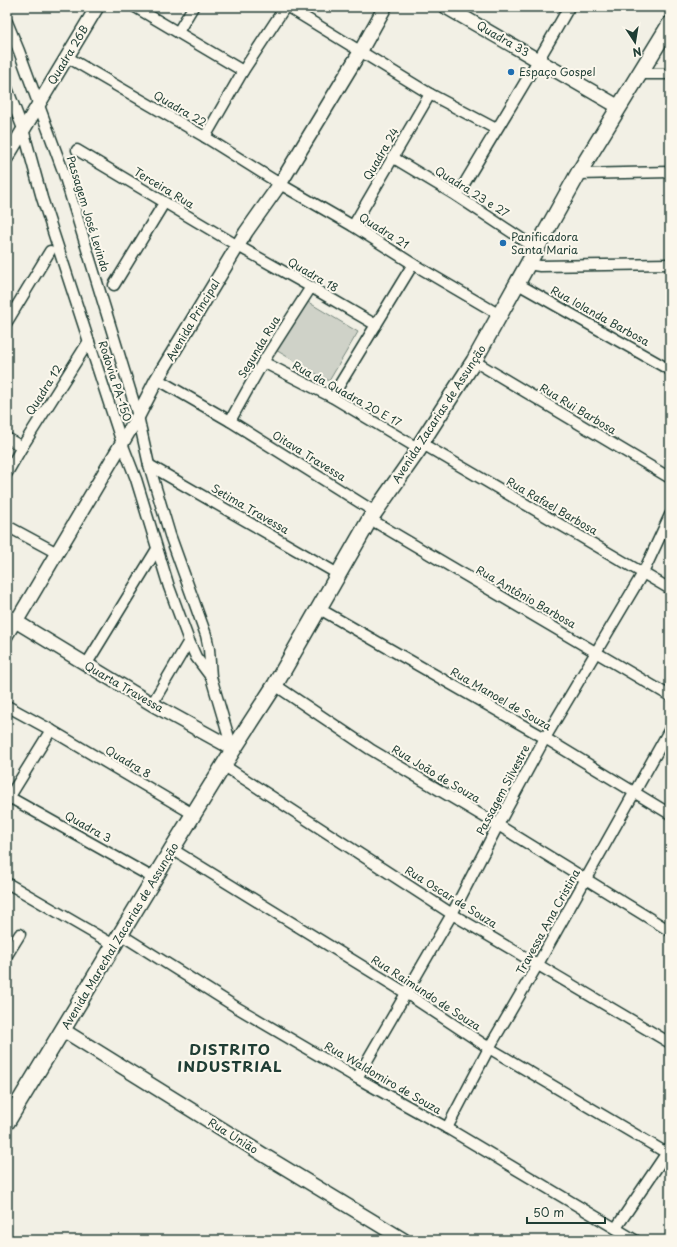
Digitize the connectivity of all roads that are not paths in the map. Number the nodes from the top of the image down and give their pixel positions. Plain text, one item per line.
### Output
1 (97, 7) edge
2 (135, 7) edge
3 (193, 7) edge
4 (285, 7) edge
5 (288, 7) edge
6 (386, 7) edge
7 (446, 7) edge
8 (568, 7) edge
9 (7, 22) edge
10 (670, 24) edge
11 (178, 32) junction
12 (360, 52) junction
13 (67, 57) junction
14 (539, 60) junction
15 (243, 71) junction
16 (640, 74) junction
17 (670, 74) edge
18 (7, 88) edge
19 (430, 94) junction
20 (38, 104) junction
21 (619, 107) junction
22 (23, 129) junction
23 (496, 129) junction
24 (205, 137) junction
25 (77, 150) dead end
26 (7, 157) edge
27 (392, 157) junction
28 (670, 172) edge
29 (578, 174) junction
30 (280, 184) junction
31 (457, 196) junction
32 (164, 203) junction
33 (353, 226) junction
34 (238, 246) junction
35 (537, 249) junction
36 (50, 251) dead end
37 (413, 264) junction
38 (528, 264) junction
39 (670, 264) edge
40 (518, 284) junction
41 (114, 285) dead end
42 (311, 287) junction
43 (500, 315) junction
44 (7, 322) edge
45 (376, 325) junction
46 (89, 341) junction
47 (474, 361) junction
48 (670, 361) edge
49 (263, 362) junction
50 (656, 362) junction
51 (670, 370) edge
52 (157, 379) junction
53 (332, 397) junction
54 (138, 416) junction
55 (230, 421) junction
56 (7, 438) edge
57 (122, 442) junction
58 (420, 446) junction
59 (22, 447) junction
60 (149, 464) junction
61 (7, 473) edge
62 (670, 478) edge
63 (670, 515) edge
64 (373, 516) junction
65 (7, 526) edge
66 (157, 549) junction
67 (57, 553) junction
68 (643, 573) junction
69 (338, 574) junction
70 (670, 589) edge
71 (318, 608) junction
72 (12, 619) edge
73 (7, 636) edge
74 (189, 641) junction
75 (597, 652) junction
76 (86, 664) junction
77 (211, 677) junction
78 (275, 685) junction
79 (670, 696) edge
80 (152, 704) junction
81 (7, 706) edge
82 (670, 729) edge
83 (51, 730) junction
84 (545, 738) junction
85 (233, 749) junction
86 (223, 765) junction
87 (634, 791) junction
88 (8, 799) edge
89 (193, 814) junction
90 (670, 814) edge
91 (498, 824) junction
92 (172, 849) junction
93 (155, 879) junction
94 (586, 879) junction
95 (7, 883) edge
96 (452, 914) junction
97 (670, 931) edge
98 (20, 934) dead end
99 (117, 939) junction
100 (7, 955) edge
101 (538, 964) junction
102 (406, 993) junction
103 (63, 1030) junction
104 (670, 1043) edge
105 (489, 1048) junction
106 (358, 1078) junction
107 (11, 1107) edge
108 (7, 1122) edge
109 (447, 1128) junction
110 (669, 1152) edge
111 (616, 1228) junction
112 (404, 1240) edge
113 (635, 1240) edge

1 - 13 street, Quadra 26B
2 - 11 street
3 - 11 street
4 - 15 street
5 - 12 street
6 - 12 street, Avenida Principal
7 - 14 street, Quadra 33
8 - 14 street
9 - 20 street, Passagem José Levindo
10 - 16 main road
11 - 15 street
12 - 19 street
12 - 30 street, Avenida Principal
13 - 20 street, Quadra 26B
13 - 24 street, Quadra 22
14 - 21 street, Quadra 33
14 - 23 street
15 - 24 street
16 - 17 street
16 - 21 main road, Avenida Zacarias de Assunção
18 - 22 street, Rodovia PA-150
19 - 23 street
19 - 27 street, Quadra 24
20 - 22 street, Quadra 26B
20 - 54 street, Passagem José Levindo
21 - 29 main road, Avenida Zacarias de Assunção
22 - 26 street, Quadra 26B
22 - 46 street, Rodovia PA-150
23 - 31 street
24 - 30 street, Quadra 22
25 - 32 street, Terceira Rua
27 - 31 street, Quadra 23 e 27
27 - 33 street, Quadra 24
28 - 29 street
29 - 35 main road, Avenida Zacarias de Assunção
30 - 33 street, Quadra 21
30 - 34 street, Avenida Principal
31 - 35 street, Quadra 23 e 27
32 - 34 street, Terceira Rua
32 - 41 street
33 - 37 street, Quadra 21
34 - 42 street, Quadra 18
34 - 52 street, Avenida Principal
35 - 38 main road, Avenida Zacarias de Assunção
36 - 44 street
37 - 43 street
37 - 45 street, Quadra 21
38 - 39 street
38 - 40 main road, Avenida Zacarias de Assunção
40 - 43 main road, Avenida Zacarias de Assunção
40 - 50 street, Rua Iolanda Barbosa
42 - 45 street, Quadra 18
42 - 49 street, Segunda Rua
43 - 47 main road, Avenida Zacarias de Assunção
45 - 53 street, Quadra 21
46 - 57 street, Rodovia PA-150
46 - 59 street, Quadra 12
47 - 58 main road, Avenida Zacarias de Assunção
47 - 62 street, Rua Rui Barbosa
48 - 50 street
49 - 53 street, Rua da Quadra 20 E 17
49 - 55 street, Segunda Rua
50 - 51 street, Rua Iolanda Barbosa
52 - 54 street, Avenida Principal
52 - 55 street, Oitava Travessa
53 - 58 street, Rua da Quadra 20 E 17
54 - 57 street, Avenida Principal
54 - 60 street, Rodovia PA-150
55 - 64 street, Oitava Travessa
56 - 59 street
57 - 66 street, Rodovia PA-150
57 - 67 street, Avenida Principal
58 - 64 main road, Avenida Zacarias de Assunção
58 - 68 street, Rua Rafael Barbosa
59 - 61 street, Quadra 12
60 - 69 street, Setima Travessa
60 - 77 street, Rodovia PA-150
63 - 68 street, Passagem Silvestre
64 - 69 main road, Avenida Zacarias de Assunção
64 - 75 street, Rua Antônio Barbosa
65 - 67 street
66 - 74 street, Rodovia PA-150
66 - 76 street
67 - 72 street, Avenida Principal
68 - 70 street, Rua Rafael Barbosa
68 - 75 street, Passagem Silvestre
69 - 71 main road, Avenida Zacarias de Assunção
71 - 78 main road, Avenida Zacarias de Assunção
71 - 84 street, Rua Manoel de Souza
72 - 73 street, Avenida Principal
72 - 76 street, Quarta Travessa
74 - 77 street, Rodovia PA-150
74 - 80 street
75 - 79 street, Rua Antônio Barbosa
75 - 84 street, Passagem Silvestre
76 - 80 street, Quarta Travessa
77 - 85 street, Rodovia PA-150
78 - 85 main road, Avenida Zacarias de Assunção
78 - 91 street, Rua João de Souza
80 - 85 street, Quarta Travessa
81 - 83 street
82 - 87 street, Travessa Ana Cristina
83 - 88 street
83 - 89 street, Quadra 8
84 - 87 street, Rua Manoel de Souza
84 - 91 street, Passagem Silvestre
85 - 86 main road, Avenida Marechal Zacarias de Assunção
86 - 89 main road, Avenida Marechal Zacarias de Assunção
86 - 96 street, Rua Oscar de Souza
87 - 90 street, Rua Manoel de Souza
87 - 94 street, Travessa Ana Cristina
88 - 93 street, Quadra 3
89 - 92 main road, Avenida Marechal Zacarias de Assunção
91 - 94 street, Rua João de Souza
91 - 96 street, Passagem Silvestre
92 - 93 main road, Avenida Marechal Zacarias de Assunção
92 - 102 street, Rua Raimundo de Souza
93 - 99 main road, Avenida Marechal Zacarias de Assunção
94 - 97 street, Rua João de Souza
94 - 101 street, Travessa Ana Cristina
95 - 99 street, Rua Waldomiro de Souza
96 - 101 street, Rua Oscar de Souza
96 - 102 street, Passagem Silvestre
98 - 100 street
99 - 103 main road, Avenida Marechal Zacarias de Assunção
99 - 106 street, Rua Waldomiro de Souza
101 - 104 street, Rua Oscar de Souza
101 - 105 street, Travessa Ana Cristina
102 - 105 street, Rua Raimundo de Souza
102 - 106 street, Passagem Silvestre
103 - 107 main road, Avenida Marechal Zacarias de Assunção
103 - 112 street, Rua União
105 - 109 street, Travessa Ana Cristina
105 - 110 street, Rua Raimundo de Souza
106 - 109 street, Rua Waldomiro de Souza
107 - 108 main road, Avenida Marechal Zacarias de Assunção
109 - 111 street, Rua Waldomiro de Souza
110 - 111 street
111 - 113 street, Rua Waldomiro de Souza

